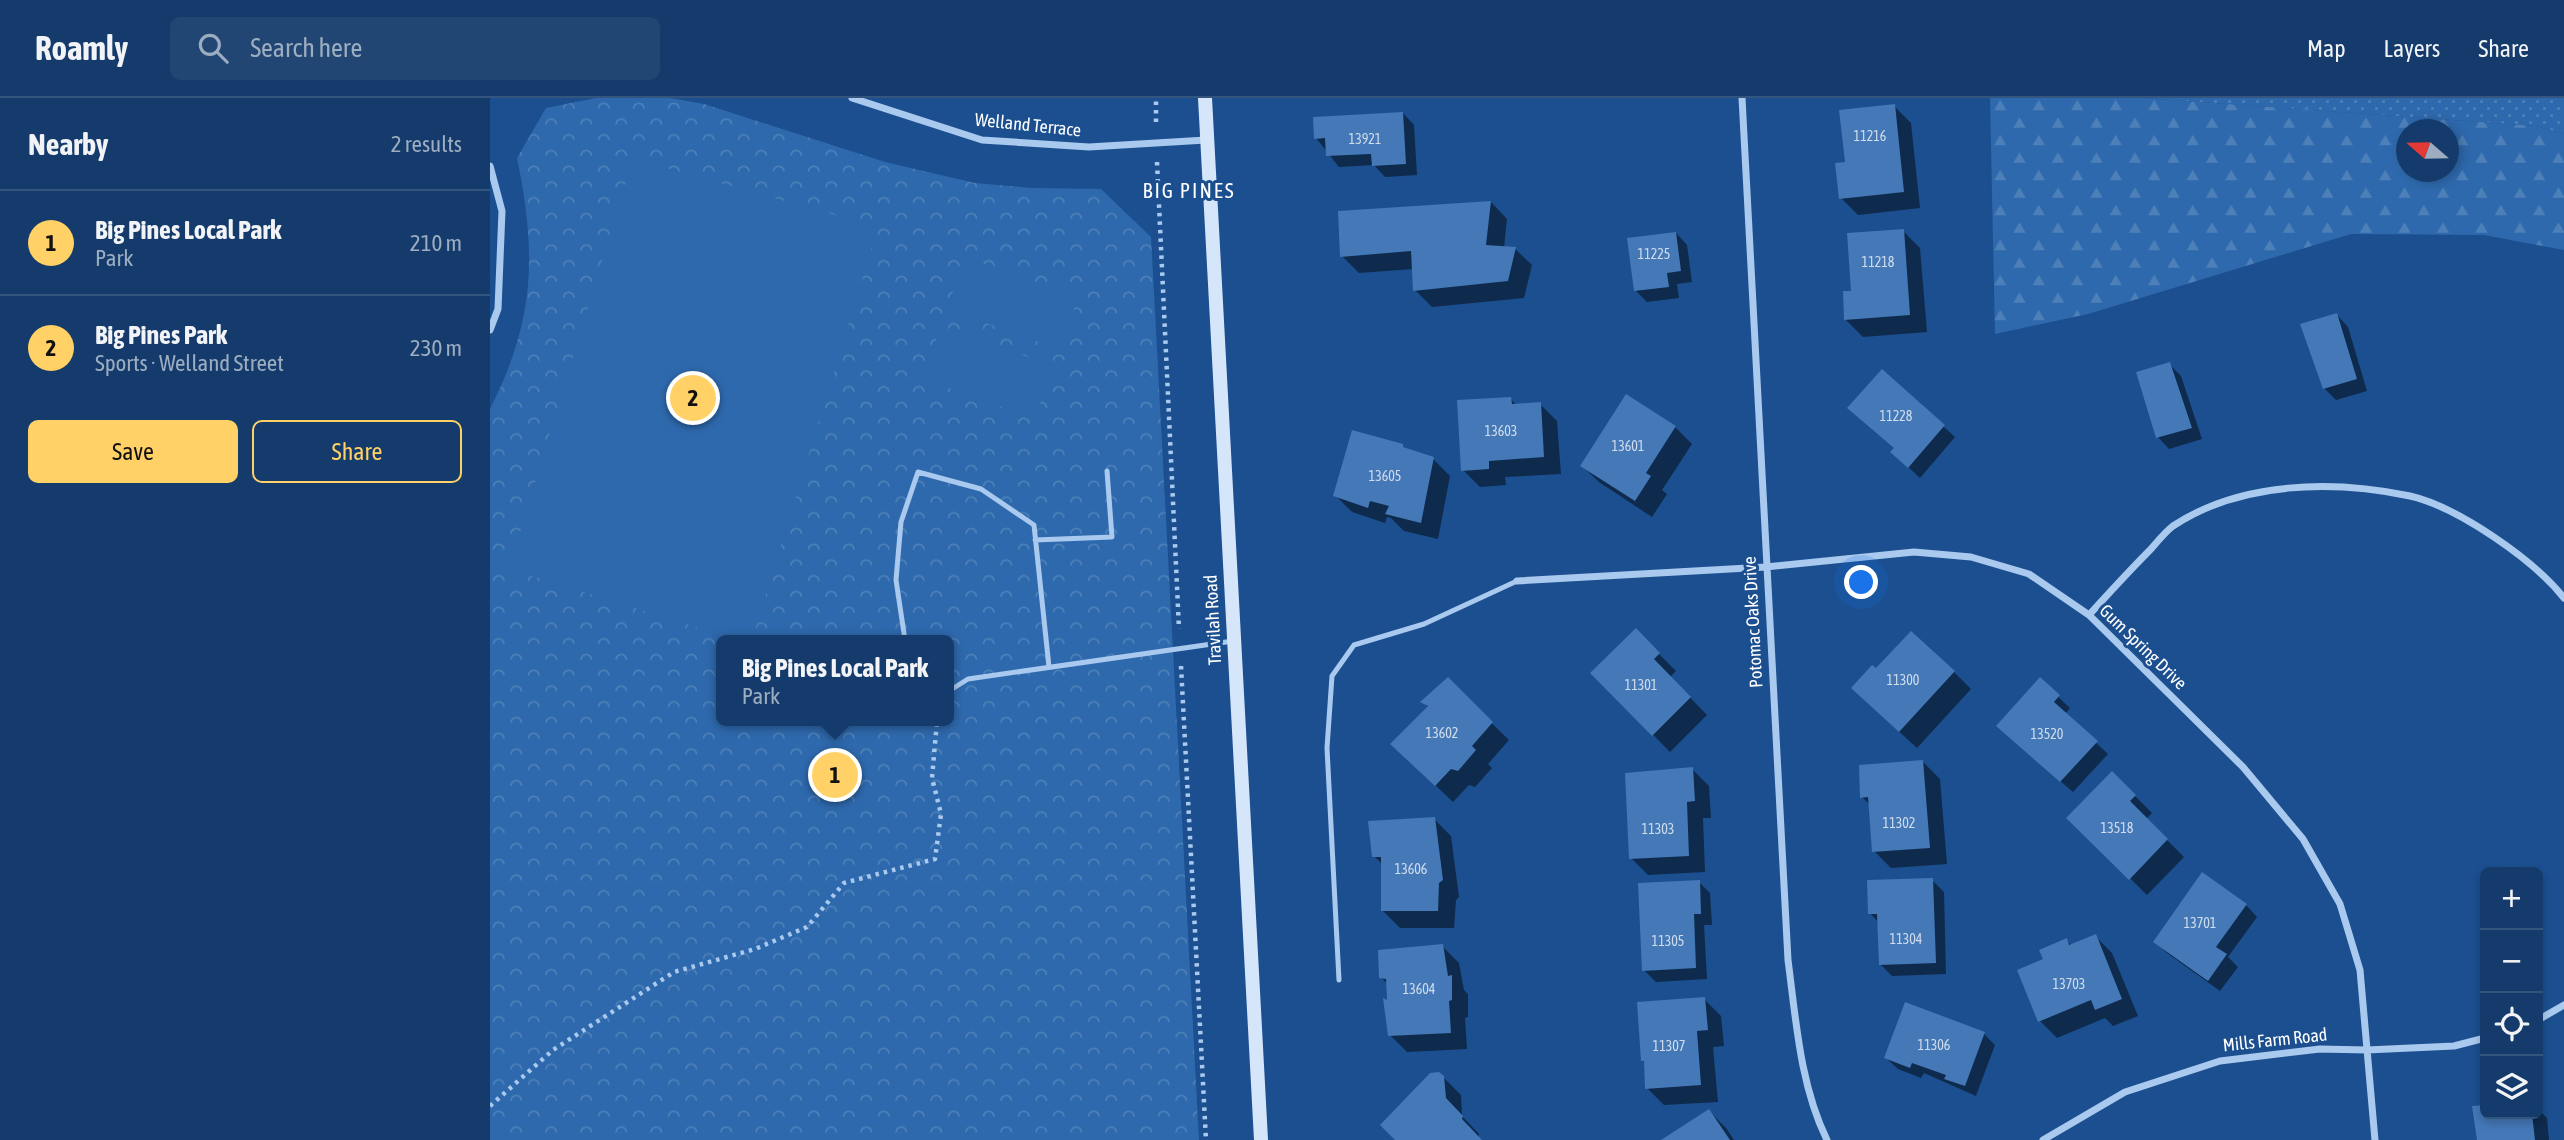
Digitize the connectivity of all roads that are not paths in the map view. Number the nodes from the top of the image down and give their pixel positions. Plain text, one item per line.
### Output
1 (852, 98) edge
2 (1205, 98) edge
3 (1742, 98) edge
4 (1206, 140) junction
5 (490, 166) edge
6 (490, 330) edge
7 (1107, 471) dead end
8 (1035, 540) junction
9 (1766, 567) junction
10 (1517, 581) joint
11 (2564, 598) edge
12 (2089, 615) junction
13 (904, 635) edge
14 (1233, 640) junction
15 (1049, 667) junction
16 (954, 688) edge
17 (1339, 980) dead end
18 (2564, 1006) edge
19 (2543, 1017) edge
20 (2480, 1039) edge
21 (2367, 1050) junction
22 (1261, 1140) edge
23 (1827, 1140) edge
24 (2043, 1140) edge
25 (2375, 1140) edge

1 - 4 street, Welland Terrace
2 - 4 main road, Travilah Road
3 - 9 street, Potomac Oaks Drive
4 - 14 main road, Travilah Road
5 - 6 street
7 - 8 lane
8 - 13 lane
8 - 15 lane
9 - 10 street, Gum Spring Drive
9 - 12 street, Gum Spring Drive
9 - 23 street, Potomac Oaks Drive
10 - 17 lane
11 - 12 street
12 - 21 street, Gum Spring Drive
14 - 15 lane
14 - 22 main road, Travilah Road
15 - 16 lane
18 - 19 street
20 - 21 street, Mills Farm Road
21 - 24 street, Mills Farm Road
21 - 25 street, Gum Spring Drive

